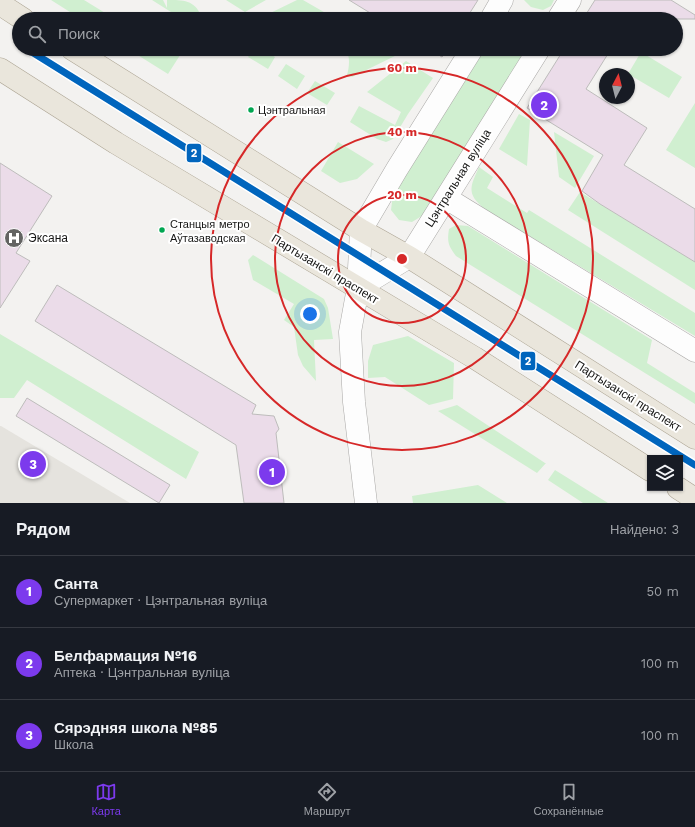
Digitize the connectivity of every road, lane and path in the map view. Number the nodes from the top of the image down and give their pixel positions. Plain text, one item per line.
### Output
1 (502, 0) edge
2 (570, 0) edge
3 (0, 4) edge
4 (12, 12) edge
5 (494, 12) edge
6 (562, 12) edge
7 (83, 56) edge
8 (468, 56) edge
9 (535, 56) edge
10 (0, 69) edge
11 (446, 198) junction
12 (361, 230) junction
13 (409, 257) junction
14 (358, 288) junction
15 (695, 351) edge
16 (695, 438) edge
17 (647, 468) edge
18 (683, 491) edge
19 (695, 499) edge
20 (366, 503) edge

1 - 5 street
2 - 6 street
3 - 4 main road
7 - 12 main road, Партызанскі праспект
8 - 12 street
9 - 11 street, Цэнтральная вуліца
10 - 14 main road, Партызанскі праспект
11 - 13 street, Цэнтральная вуліца
11 - 15 street
12 - 13 main road, Партызанскі праспект
12 - 14 street
13 - 14 street, Цэнтральная вуліца
13 - 16 main road, Партызанскі праспект
14 - 17 main road, Партызанскі праспект
14 - 20 street
18 - 19 main road

